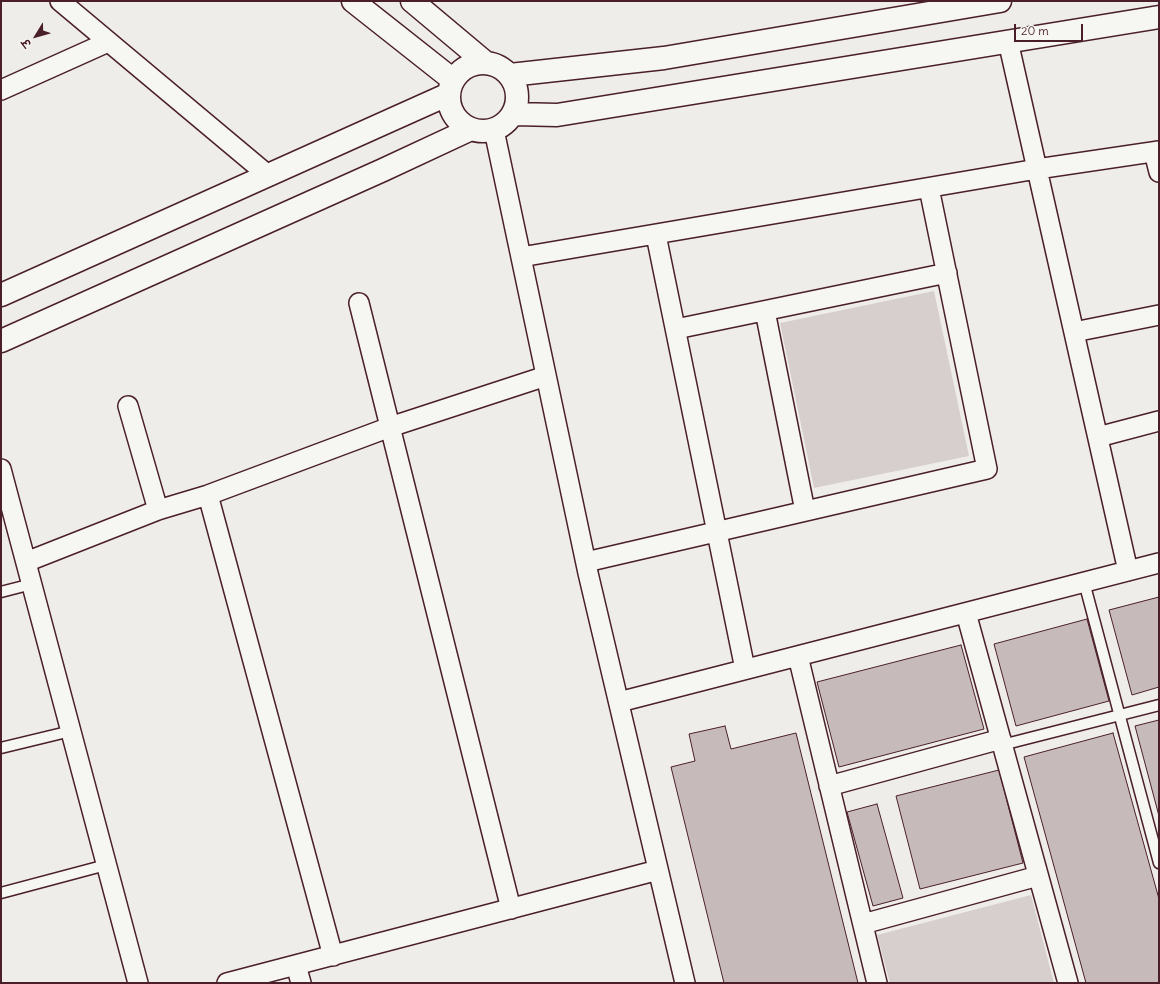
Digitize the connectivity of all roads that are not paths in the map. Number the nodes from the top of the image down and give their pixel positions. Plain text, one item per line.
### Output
1 (60, 1) edge
2 (353, 1) edge
3 (412, 1) edge
4 (1000, 1) edge
5 (1159, 16) edge
6 (1008, 41) junction
7 (108, 42) junction
8 (486, 63) junction
9 (510, 75) junction
10 (451, 87) junction
11 (1, 90) edge
12 (514, 114) junction
13 (471, 129) junction
14 (494, 130) junction
15 (1157, 152) edge
16 (1038, 169) junction
17 (1159, 172) edge
18 (269, 176) junction
19 (929, 188) junction
20 (656, 235) junction
21 (521, 257) junction
22 (946, 273) junction
23 (1, 295) edge
24 (359, 303) dead end
25 (765, 311) junction
26 (1159, 314) edge
27 (676, 329) junction
28 (1074, 332) junction
29 (1, 341) edge
30 (546, 376) junction
31 (128, 406) dead end
32 (1159, 421) edge
33 (390, 427) junction
34 (1098, 437) junction
35 (1, 469) edge
36 (208, 495) junction
37 (158, 510) junction
38 (805, 511) junction
39 (717, 531) junction
40 (26, 562) junction
41 (586, 562) junction
42 (1159, 563) edge
43 (1128, 571) junction
44 (1084, 582) junction
45 (32, 584) junction
46 (1, 592) edge
47 (966, 613) junction
48 (798, 656) junction
49 (745, 669) junction
50 (619, 702) junction
51 (1159, 705) edge
52 (1119, 715) junction
53 (71, 731) junction
54 (1002, 742) junction
55 (1, 748) edge
56 (829, 786) junction
57 (1159, 863) edge
58 (106, 865) junction
59 (658, 870) junction
60 (1038, 876) junction
61 (1, 893) edge
62 (511, 909) junction
63 (863, 924) junction
64 (332, 956) junction
65 (298, 974) edge
66 (138, 983) edge
67 (227, 983) edge
68 (685, 983) edge
69 (877, 983) edge
70 (1068, 983) edge

1 - 7 street
2 - 10 street
3 - 8 street
4 - 9 street
5 - 6 street
6 - 12 street
6 - 16 street
7 - 11 street
7 - 18 street
8 - 9 street
8 - 10 street
9 - 12 street
10 - 13 street
10 - 18 street
12 - 14 street
13 - 14 street
13 - 29 street
14 - 21 street
15 - 16 street
15 - 17 street
16 - 19 street
16 - 28 street
18 - 23 street
19 - 20 street
19 - 22 street
20 - 21 street
20 - 27 street
21 - 30 street
22 - 25 street
22 - 38 street
24 - 33 street
25 - 27 street
25 - 38 street
26 - 28 street
27 - 39 street
28 - 34 street
30 - 33 street
30 - 41 street
31 - 37 street
32 - 34 street
33 - 36 street
33 - 62 street
34 - 43 street
35 - 40 street
36 - 37 street
36 - 64 street
37 - 40 street
38 - 39 street
39 - 41 street
39 - 49 street
40 - 45 street
41 - 50 street
42 - 43 street
43 - 44 street
44 - 47 street
44 - 52 lane
45 - 46 lane
45 - 53 street
47 - 48 street
47 - 54 street
48 - 49 street
48 - 56 street
49 - 50 street
50 - 59 street
51 - 52 lane
52 - 54 lane
52 - 57 lane
53 - 55 lane
53 - 58 street
54 - 56 street
54 - 60 street
56 - 63 street
58 - 61 lane
58 - 66 street
59 - 62 street
59 - 68 street
60 - 63 street
60 - 70 street
62 - 64 street
63 - 69 street
64 - 65 street
65 - 67 street

